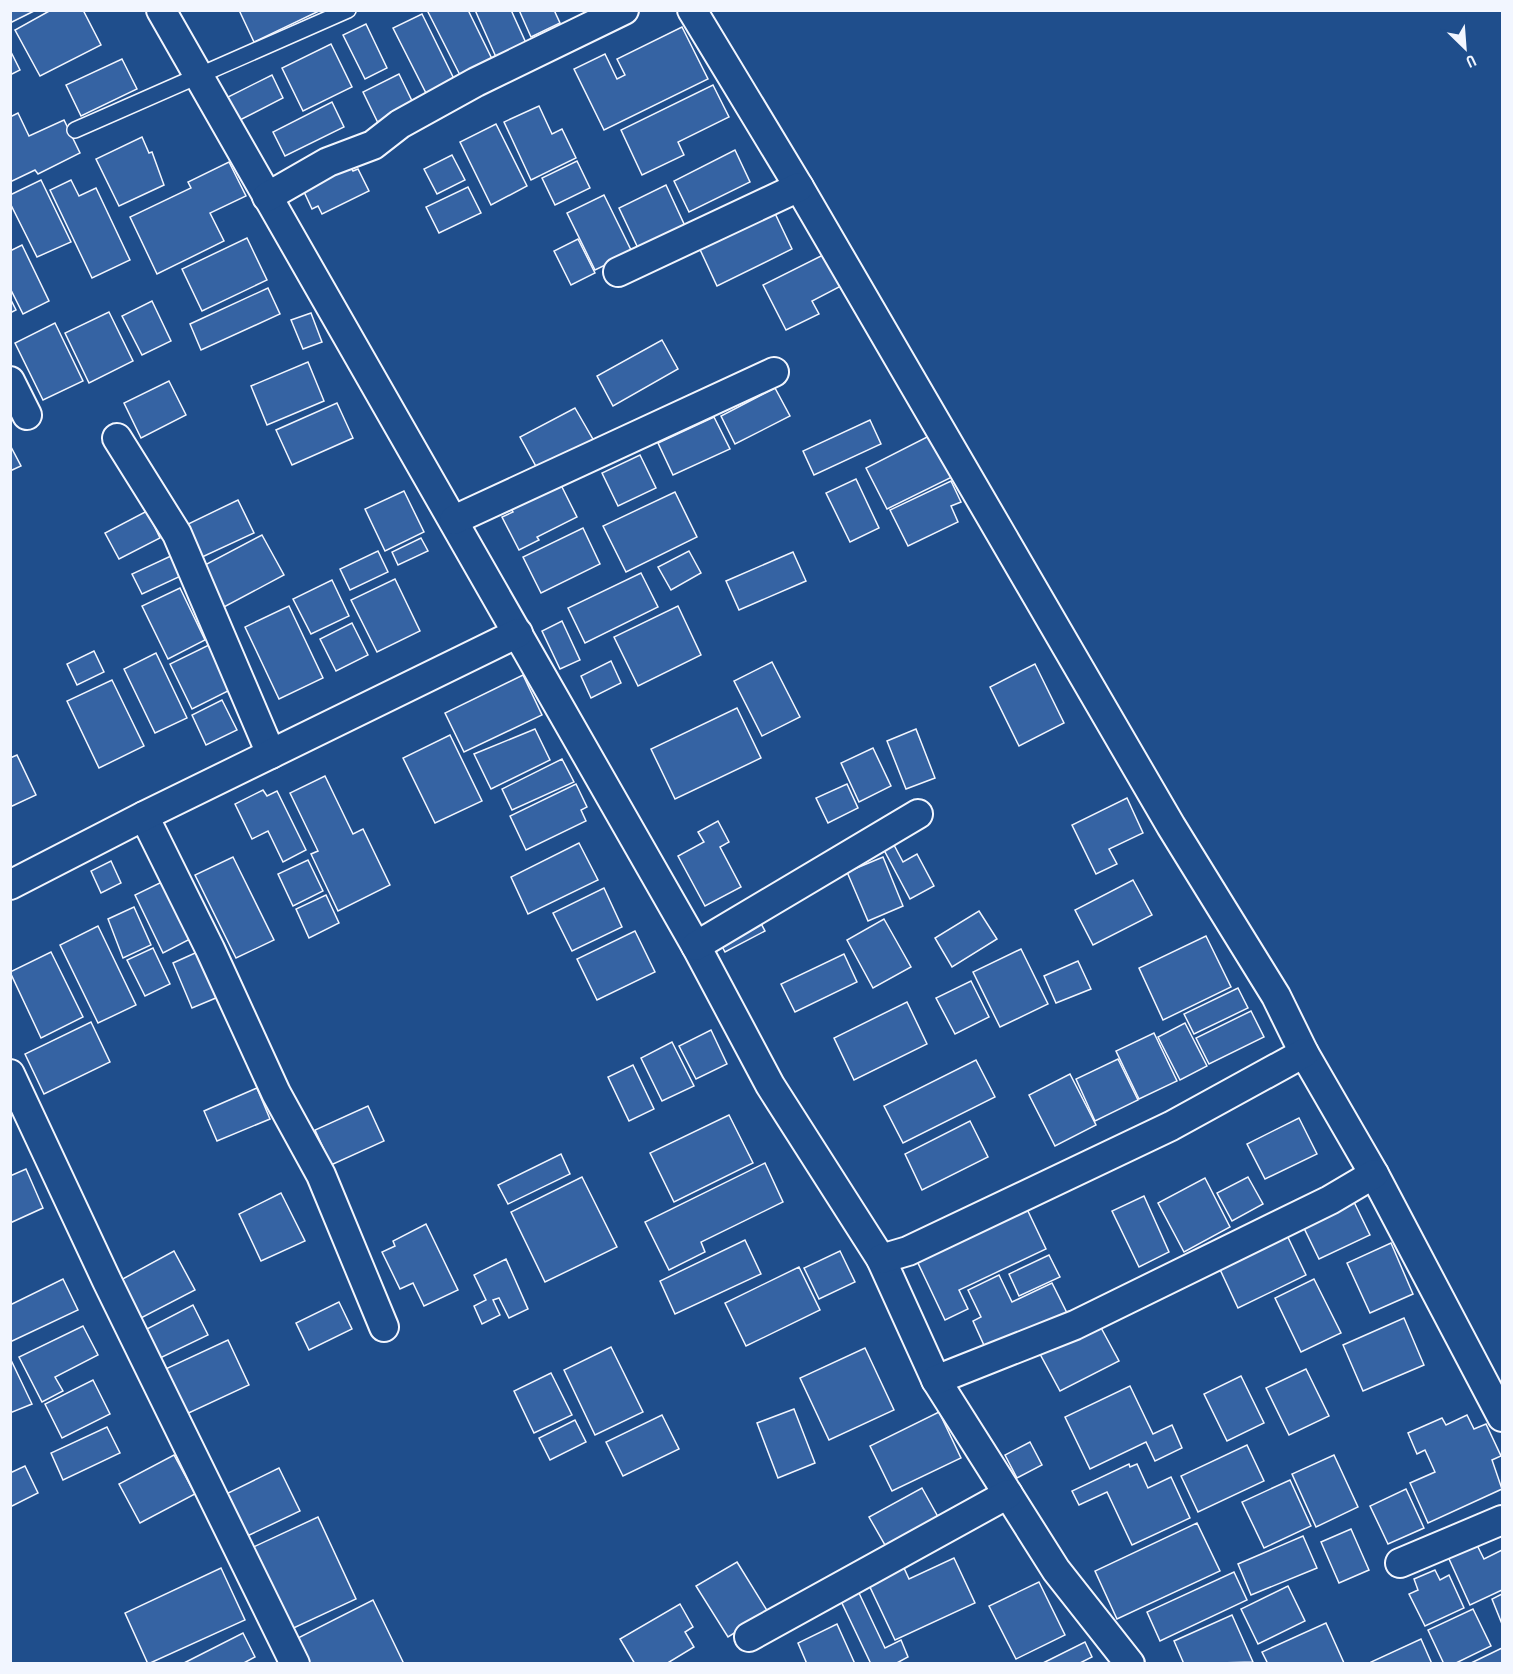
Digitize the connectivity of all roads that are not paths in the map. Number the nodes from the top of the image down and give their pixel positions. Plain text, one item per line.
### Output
1 (161, 10) edge
2 (348, 10) edge
3 (624, 10) edge
4 (692, 10) edge
5 (198, 77) junction
6 (75, 130) dead end
7 (798, 187) junction
8 (267, 197) junction
9 (618, 272) dead end
10 (774, 372) dead end
11 (10, 381) edge
12 (27, 415) dead end
13 (117, 438) dead end
14 (454, 520) junction
15 (518, 633) junction
16 (271, 754) junction
17 (918, 814) dead end
18 (144, 816) junction
19 (10, 885) edge
20 (696, 946) junction
21 (1304, 1053) junction
22 (10, 1074) edge
23 (1374, 1174) junction
24 (880, 1259) junction
25 (384, 1327) dead end
26 (936, 1380) junction
27 (1503, 1417) edge
28 (1008, 1494) junction
29 (1503, 1520) edge
30 (1400, 1563) dead end
31 (749, 1637) dead end
32 (295, 1664) edge
33 (1130, 1664) edge

1 - 5 street
2 - 5 lane
3 - 8 street
4 - 7 street
5 - 6 lane
5 - 8 street
7 - 9 street
7 - 21 street
8 - 14 street
10 - 14 street
11 - 12 street
13 - 16 street
14 - 15 street
15 - 16 street
15 - 20 street
16 - 18 street
17 - 20 street
18 - 19 street
18 - 25 street
20 - 24 street
21 - 23 street
21 - 24 street
22 - 32 street
23 - 26 street
23 - 27 street
24 - 26 street
26 - 28 street
28 - 31 street
28 - 33 street
29 - 30 street

